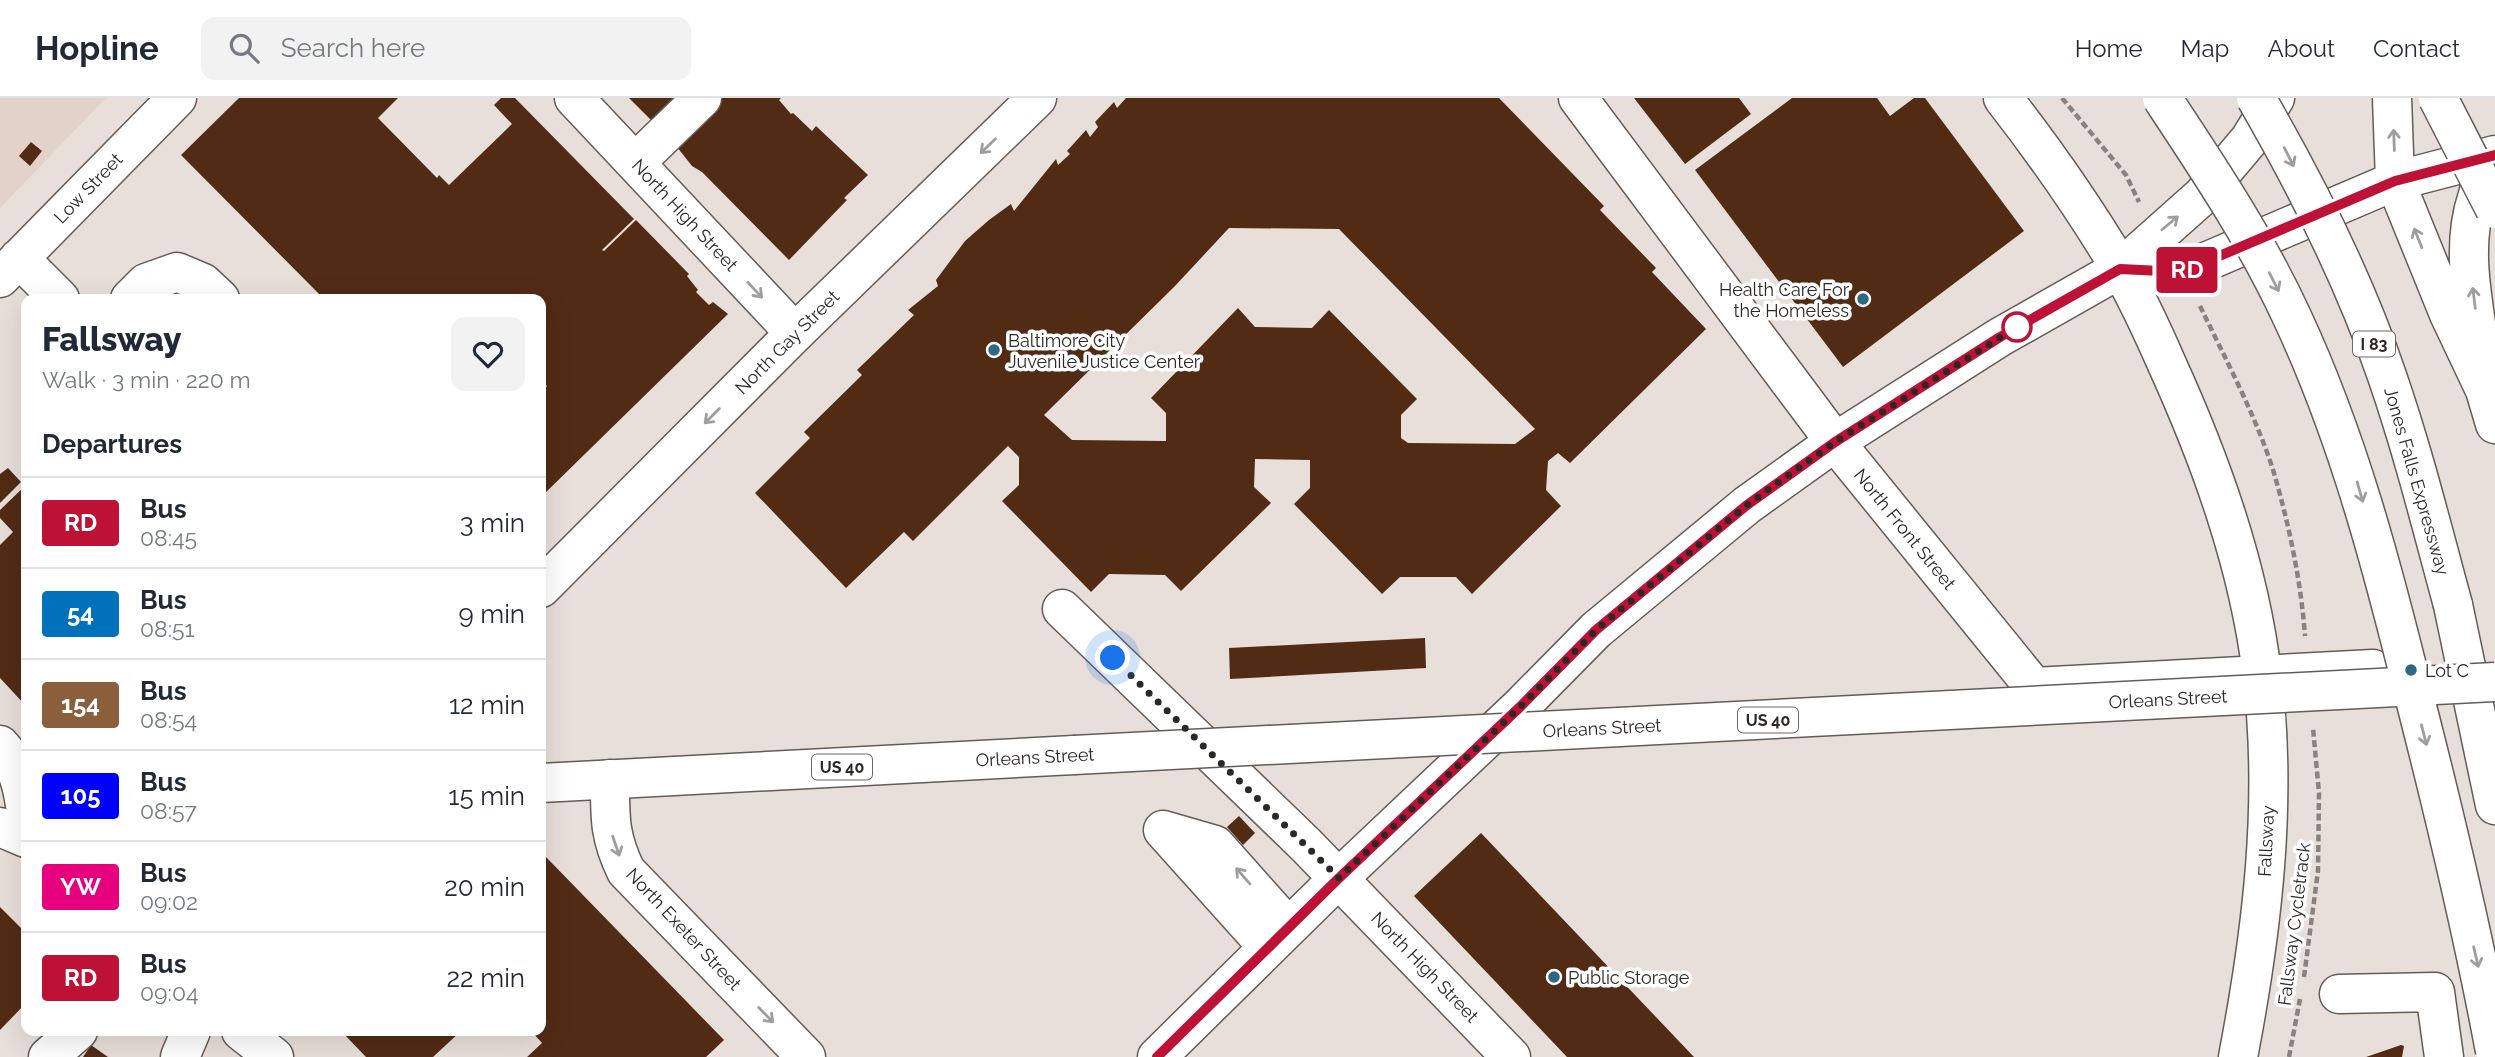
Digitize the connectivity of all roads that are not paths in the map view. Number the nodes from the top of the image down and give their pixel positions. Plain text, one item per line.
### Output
1 (177, 98) edge
2 (574, 98) edge
3 (702, 98) edge
4 (1037, 98) edge
5 (1578, 98) edge
6 (2003, 98) edge
7 (2162, 98) edge
8 (2256, 98) edge
9 (2275, 98) edge
10 (2392, 98) edge
11 (2438, 98) edge
12 (2495, 155) edge
13 (636, 162) junction
14 (2495, 166) edge
15 (2395, 181) junction
16 (2495, 209) edge
17 (10, 268) edge
18 (2120, 269) junction
19 (52, 294) edge
20 (135, 294) edge
21 (215, 294) edge
22 (795, 333) junction
23 (2490, 407) edge
24 (1835, 442) junction
25 (546, 584) edge
26 (1062, 609) dead end
27 (2373, 669) dead end
28 (2262, 674) junction
29 (2495, 682) edge
30 (0, 745) edge
31 (610, 779) junction
32 (21, 782) edge
33 (546, 783) edge
34 (2495, 805) edge
35 (21, 816) edge
36 (0, 818) edge
37 (0, 827) edge
38 (21, 836) edge
39 (1339, 878) junction
40 (2320, 992) road end
41 (72, 1036) edge
42 (2495, 1051) edge
43 (48, 1057) edge
44 (806, 1057) edge
45 (1157, 1057) edge
46 (1511, 1057) edge
47 (2238, 1057) edge
48 (2444, 1057) edge

1 - 17 main road, Low Street
2 - 13 main road, North High Street
3 - 13 main road
4 -> 22 main road, North Gay Street
5 - 24 main road, North Front Street
6 - 18 main road, Fallsway
7 -> 42 main road, bridge
8 -> 34 main road, Jones Falls Expressway / I 83, bridge
18 -> 9 main road
15 -> 10 main road
11 - 16 main road, bridge
12 - 15 main road
13 -> 22 main road, North High Street
23 -> 14 main road
15 - 18 main road
23 -> 15 main road
17 - 19 main road
18 - 24 main road
18 - 28 main road, Fallsway
20 - 21 main road
22 -> 25 main road, North Gay Street
24 - 28 main road, North Front Street
24 - 39 main road
26 - 39 main road, North High Street
27 - 28 main road
28 - 47 main road, Fallsway
29 - 31 main road, Orleans Street / US 40, bridge
30 - 32 main road
31 - 33 main road, Orleans Street / US 40
31 -> 44 main road, North Exeter Street
35 - 36 main road
37 - 38 main road
39 - 45 main road
39 - 46 main road, North High Street
40 - 48 main road
41 - 43 main road

